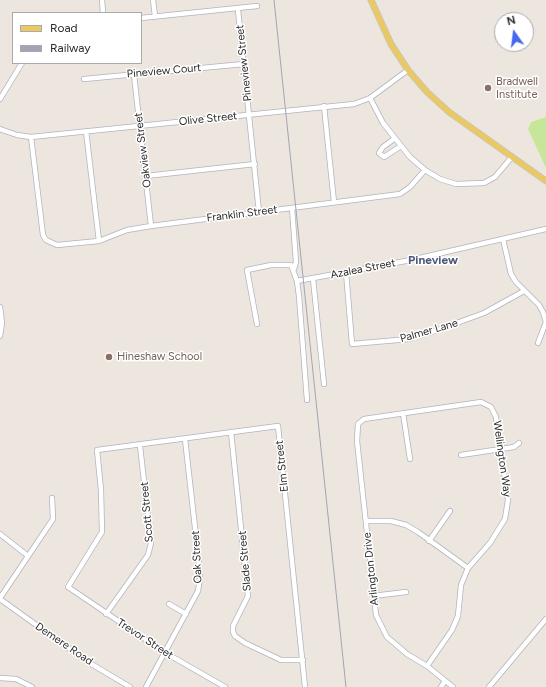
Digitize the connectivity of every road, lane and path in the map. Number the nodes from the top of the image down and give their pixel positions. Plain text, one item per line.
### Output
1 (102, 0) edge
2 (153, 0) edge
3 (371, 0) edge
4 (257, 6) dead end
5 (238, 10) junction
6 (103, 12) edge
7 (155, 16) junction
8 (142, 18) edge
9 (21, 64) edge
10 (244, 64) junction
11 (408, 70) junction
12 (134, 75) junction
13 (84, 79) dead end
14 (370, 98) junction
15 (0, 99) edge
16 (324, 106) junction
17 (249, 114) junction
18 (140, 126) junction
19 (0, 129) edge
20 (86, 131) junction
21 (31, 137) junction
22 (394, 139) junction
23 (401, 146) junction
24 (511, 158) junction
25 (255, 164) junction
26 (425, 170) junction
27 (146, 176) junction
28 (546, 182) edge
29 (334, 202) junction
30 (292, 208) junction
31 (259, 212) junction
32 (151, 226) junction
33 (546, 229) edge
34 (502, 239) junction
35 (99, 240) junction
36 (294, 269) junction
37 (346, 272) junction
38 (313, 279) junction
39 (297, 281) junction
40 (524, 291) junction
41 (0, 307) edge
42 (257, 324) dead end
43 (0, 336) edge
44 (538, 343) dead end
45 (324, 384) dead end
46 (307, 400) dead end
47 (403, 413) junction
48 (364, 419) joint
49 (231, 432) junction
50 (185, 439) junction
51 (519, 443) dead end
52 (140, 446) junction
53 (501, 449) junction
54 (461, 455) dead end
55 (410, 459) dead end
56 (52, 498) dead end
57 (450, 511) dead end
58 (366, 521) junction
59 (0, 534) edge
60 (429, 541) junction
61 (28, 556) junction
62 (468, 568) junction
63 (68, 587) joint
64 (406, 592) dead end
65 (373, 596) junction
66 (0, 599) edge
67 (169, 604) dead end
68 (106, 614) junction
69 (186, 614) junction
70 (546, 619) edge
71 (164, 652) junction
72 (303, 660) junction
73 (427, 666) junction
74 (0, 678) edge
75 (445, 681) junction
76 (32, 687) edge
77 (130, 687) edge
78 (146, 687) edge
79 (225, 687) edge
80 (305, 687) edge
81 (441, 687) edge
82 (453, 687) edge
83 (490, 687) edge

1 - 6 street
2 - 7 street
3 - 11 main road
4 - 5 street
5 - 7 street
5 - 10 street, Pineview Street
7 - 8 street
9 - 15 street
10 - 12 street, Pineview Court
10 - 17 street, Pineview Street
11 - 14 street, Olive Street
11 - 24 main road
12 - 13 street, Pineview Court
12 - 18 street, Oakview Street
14 - 16 street, Olive Street
14 - 22 street
16 - 17 street, Olive Street
16 - 29 street
17 - 18 street, Olive Street
17 - 25 street, Pineview Street
18 - 20 street, Olive Street
18 - 27 street, Oakview Street
19 - 21 street, Olive Street
20 - 21 street, Olive Street
20 - 35 street
21 - 35 street, Franklin Street
22 - 23 street
22 - 23 street
23 - 26 street
24 - 26 street
24 - 28 main road
25 - 27 street
25 - 31 street, Pineview Street
26 - 29 street, Franklin Street
27 - 32 street, Oakview Street
29 - 30 street, Franklin Street
30 - 31 street, Franklin Street
30 - 36 street
31 - 32 street, Franklin Street
32 - 35 street, Franklin Street
33 - 34 street, Azalea Street
34 - 37 street, Azalea Street
34 - 40 street
36 - 39 street
36 - 42 street
37 - 38 street, Azalea Street
37 - 40 street, Palmer Lane
38 - 39 street, Azalea Street
38 - 45 street
39 - 46 street
40 - 44 street
41 - 43 street
47 - 48 street, Wellington Way
47 - 53 street, Wellington Way
47 - 55 street
48 - 58 street, Arlington Drive
49 - 50 street, Elm Street
49 - 72 street, Elm Street
49 - 72 street, Slade Street
50 - 52 street, Elm Street
50 - 69 street, Oak Street
51 - 53 street
52 - 63 street, Elm Street
52 - 68 street, Scott Street
53 - 54 street
53 - 62 street, Wellington Way
56 - 61 street
57 - 60 street
58 - 60 street
58 - 65 street, Arlington Drive
59 - 61 street
60 - 62 street
61 - 66 street
62 - 73 street, Wellington Way
63 - 68 street, Trevor Street
64 - 65 street
65 - 73 street, Arlington Drive
66 - 77 street, Demere Road
67 - 69 street
68 - 71 street, Trevor Street
69 - 71 street, Oak Street
70 - 83 street
71 - 78 street, Oak Street
71 - 79 street, Trevor Street
72 - 80 street, Elm Street
73 - 75 street, Arlington Drive
74 - 76 street
75 - 81 street
75 - 82 street, Arlington Drive

